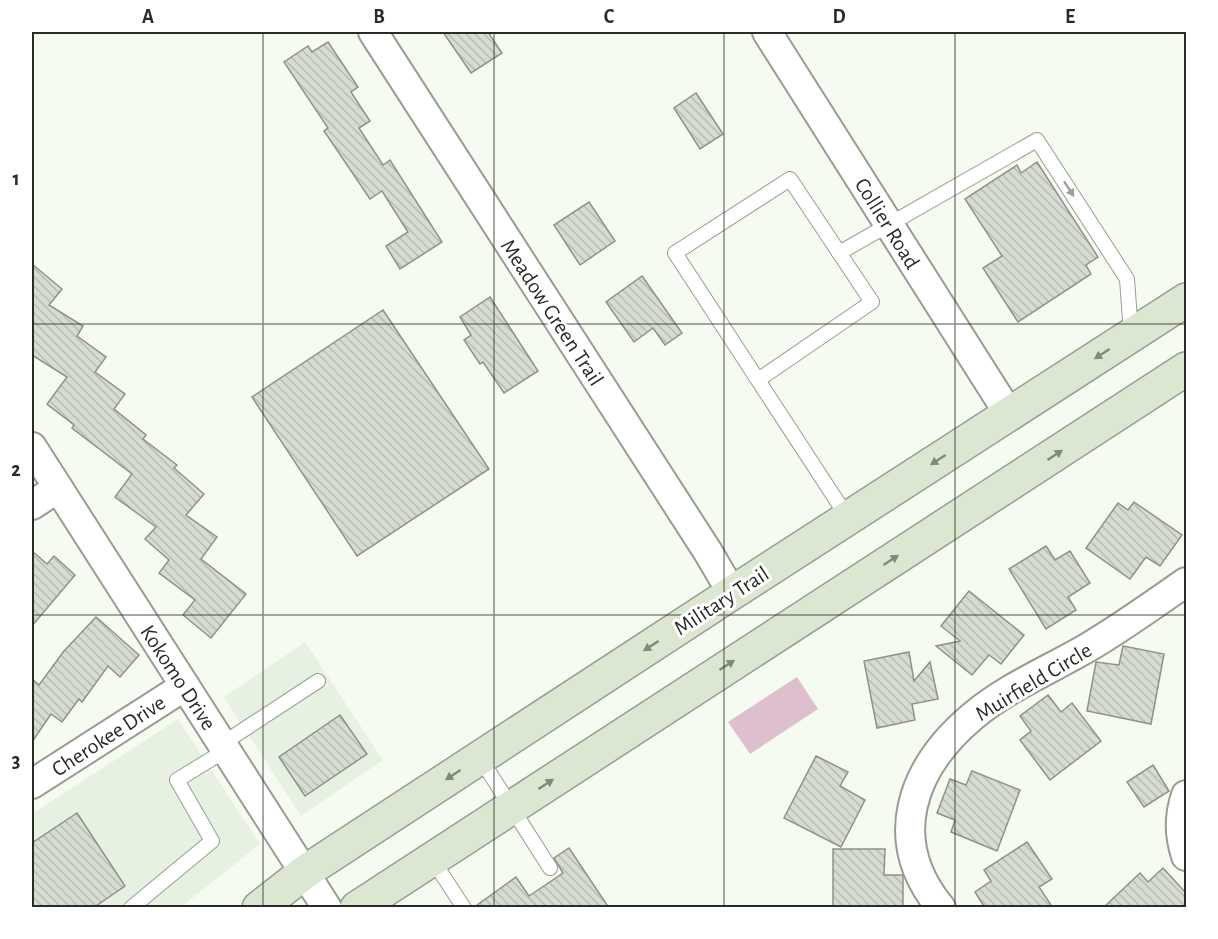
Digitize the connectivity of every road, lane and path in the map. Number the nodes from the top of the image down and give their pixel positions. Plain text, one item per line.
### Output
1 (373, 32) edge
2 (767, 32) edge
3 (890, 224) junction
4 (840, 253) junction
5 (1186, 300) edge
6 (1131, 336) junction
7 (1186, 369) edge
8 (758, 380) junction
9 (1010, 414) junction
10 (32, 447) edge
11 (58, 488) junction
12 (32, 505) edge
13 (848, 518) junction
14 (1186, 582) edge
15 (732, 593) junction
16 (318, 681) dead end
17 (184, 686) junction
18 (224, 747) junction
19 (480, 758) junction
20 (32, 784) edge
21 (1186, 795) edge
22 (511, 807) junction
23 (1186, 856) edge
24 (432, 858) junction
25 (550, 868) dead end
26 (305, 872) junction
27 (132, 908) edge
28 (259, 908) edge
29 (327, 908) edge
30 (357, 908) edge
31 (464, 908) edge
32 (941, 908) edge

1 - 15 street, Meadow Green Trail
2 - 3 street, Collier Road
3 - 4 lane
3 -> 6 lane
3 - 9 street, Collier Road
4 - 8 lane
4 - 8 lane
5 - 6 main road, Military Trail
6 -> 9 main road, Military Trail
22 -> 7 main road
8 - 13 lane
9 -> 13 main road, Military Trail
10 - 11 street, Kokomo Drive
11 - 12 street
11 - 17 street, Kokomo Drive
13 - 15 main road, Military Trail
14 - 32 street, Muirfield Circle
15 -> 19 main road, Military Trail
16 - 18 lane
17 - 18 street, Kokomo Drive
17 - 20 street, Cherokee Drive
18 - 26 street, Kokomo Drive
18 - 27 lane
19 - 22 lane
19 -> 26 main road, Military Trail
21 - 23 street
22 - 24 main road
22 - 25 lane
24 - 30 main road
24 - 31 lane
26 - 28 main road, Military Trail
26 - 29 street, Kokomo Drive

